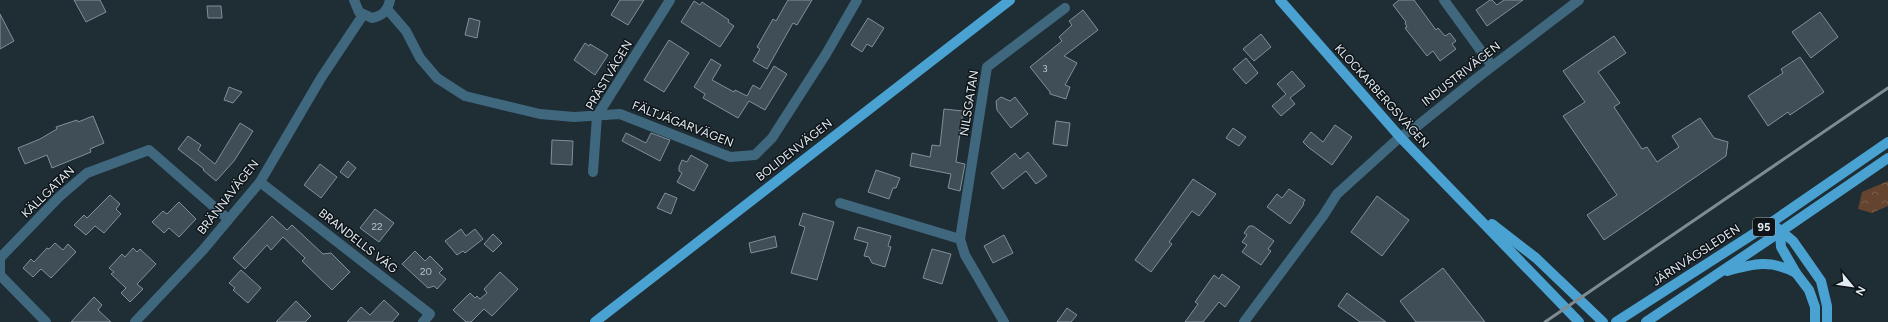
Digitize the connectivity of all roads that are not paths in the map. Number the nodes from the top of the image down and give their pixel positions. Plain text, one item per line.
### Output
1 (354, 0) edge
2 (670, 0) edge
3 (857, 0) edge
4 (1010, 0) edge
5 (1280, 0) edge
6 (1444, 0) edge
7 (1579, 0) edge
8 (388, 5) edge
9 (1065, 8) dead end
10 (363, 15) junction
11 (1492, 66) junction
12 (597, 116) junction
13 (1400, 137) junction
14 (1888, 142) edge
15 (1888, 158) edge
16 (593, 172) dead end
17 (260, 182) junction
18 (840, 203) dead end
19 (1468, 206) junction
20 (228, 219) junction
21 (1772, 222) junction
22 (1780, 232) junction
23 (960, 239) junction
24 (1796, 273) junction
25 (1718, 274) junction
26 (1647, 321) edge
27 (46, 322) edge
28 (135, 322) edge
29 (423, 322) edge
30 (595, 322) edge
31 (1004, 322) edge
32 (1244, 322) edge
33 (1579, 322) edge
34 (1603, 322) edge
35 (1616, 322) edge
36 (1815, 322) edge
37 (1827, 322) edge

1 - 10 street
2 - 12 street, PRÄSTVÄGEN
3 - 12 street, FÄLTJÄGARVÄGEN
4 - 30 main road, BOLIDENVÄGEN
5 - 13 main road, KLOCKARBERGSVÄGEN
6 - 11 street
7 - 11 street, INDUSTRIVÄGEN
8 - 10 street
8 - 12 street, FÄLTJÄGARVÄGEN
9 - 23 street, NILSGATAN
10 - 17 street, BRÄNNAVÄGEN
11 - 13 street, INDUSTRIVÄGEN
12 - 16 street, PRÄSTVÄGEN
13 - 19 main road, KLOCKARBERGSVÄGEN
13 - 32 street, INDUSTRIVÄGEN
14 - 21 main road, JÄRNVÄGSLEDEN / 95
15 - 22 main road, 95
17 - 20 street, BRÄNNAVÄGEN
17 - 29 street, BRANDELLS VÄG
18 - 23 street
19 - 33 main road, KLOCKARBERGSVÄGEN
19 - 34 main road, KLOCKARBERGSVÄGEN
20 - 27 street, KÄLLGATAN
20 - 28 street, BRÄNNAVÄGEN
21 - 22 main road
21 - 35 main road, JÄRNVÄGSLEDEN / 95
22 - 24 main road
22 - 25 main road, 95
22 - 37 main road
23 - 31 street
24 - 25 main road
24 - 36 main road
25 - 26 main road, 95

